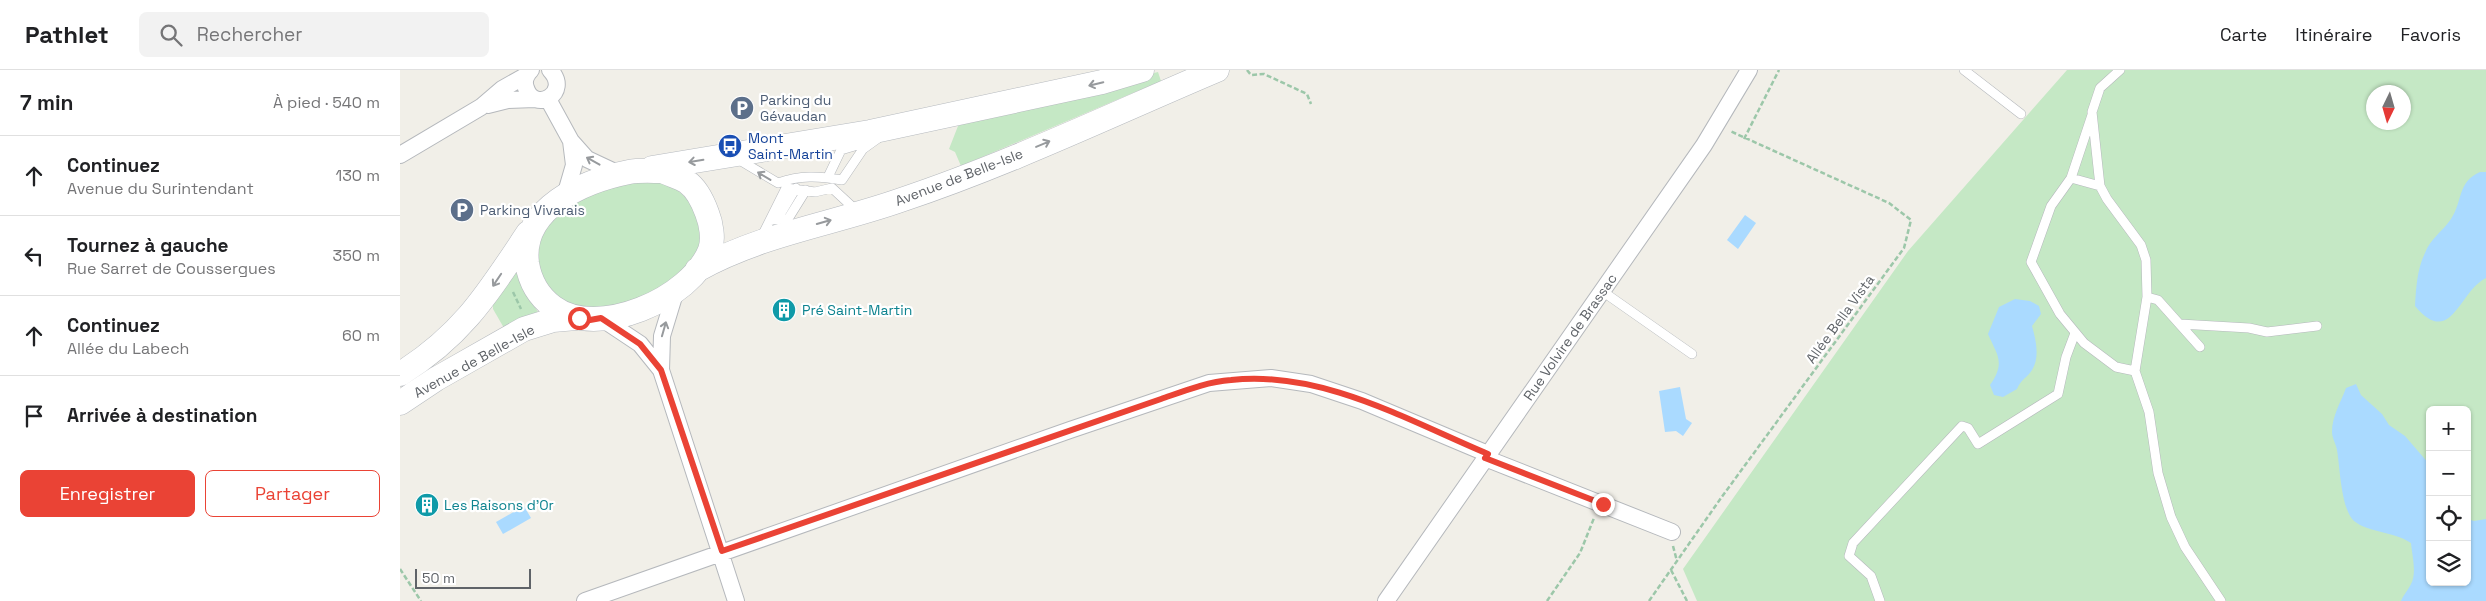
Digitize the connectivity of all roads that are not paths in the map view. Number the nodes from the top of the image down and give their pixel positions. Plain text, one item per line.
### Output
1 (568, 70) edge
2 (1142, 70) edge
3 (1217, 70) edge
4 (1749, 70) edge
5 (1964, 70) edge
6 (2120, 70) edge
7 (530, 72) edge
8 (554, 77) edge
9 (541, 99) junction
10 (482, 107) junction
11 (2092, 112) junction
12 (2021, 114) dead end
13 (944, 117) junction
14 (877, 139) junction
15 (571, 141) junction
16 (400, 154) edge
17 (730, 155) junction
18 (625, 173) junction
19 (832, 178) junction
20 (2071, 178) junction
21 (2100, 186) junction
22 (806, 190) junction
23 (565, 196) junction
24 (858, 213) junction
25 (533, 225) junction
26 (769, 226) junction
27 (697, 270) junction
28 (676, 290) junction
29 (1602, 291) junction
30 (2147, 297) junction
31 (590, 318) junction
32 (2180, 324) junction
33 (2317, 326) dead end
34 (2075, 333) junction
35 (2200, 347) dead end
36 (1692, 354) dead end
37 (661, 370) junction
38 (2135, 371) junction
39 (400, 374) edge
40 (400, 403) edge
41 (1486, 456) junction
42 (1672, 532) dead end
43 (722, 551) junction
44 (586, 601) edge
45 (736, 601) edge
46 (1386, 601) edge
47 (1880, 601) edge
48 (2221, 601) edge

1 - 8 street
2 -> 13 street
24 -> 3 street, Avenue de Belle-Isle
4 - 29 street, Rue Volvire de Brassac
5 - 12 lane
6 - 11 lane
7 - 9 street
7 - 10 street
8 - 9 street
9 - 10 street
9 - 15 street
10 - 16 street
11 - 20 lane
11 - 21 lane
13 - 14 lane
13 - 17 street
14 - 19 lane
14 - 19 lane
18 -> 15 street
15 - 23 street
17 -> 18 street
19 -> 17 lane
18 - 23 street
18 - 27 street
20 - 21 lane
20 - 34 lane
21 - 30 lane
22 - 24 lane
22 - 26 lane
22 - 26 lane
23 - 25 street
26 -> 24 street, Avenue de Belle-Isle
25 - 31 street
25 -> 39 street, Avenue de Belle-Isle
26 - 27 street, Avenue de Belle-Isle
27 - 28 street
28 - 31 street
37 -> 28 street
29 - 36 lane
29 - 41 street, Rue Volvire de Brassac
30 - 32 lane
30 - 38 lane
31 - 37 street
31 - 40 street, Avenue de Belle-Isle
32 - 33 lane
32 - 35 lane
34 - 38 lane
34 - 47 lane
37 - 43 street
38 - 48 lane
41 - 42 street
41 - 43 street
41 - 46 street, Rue Volvire de Brassac
43 - 44 street
43 - 45 street

